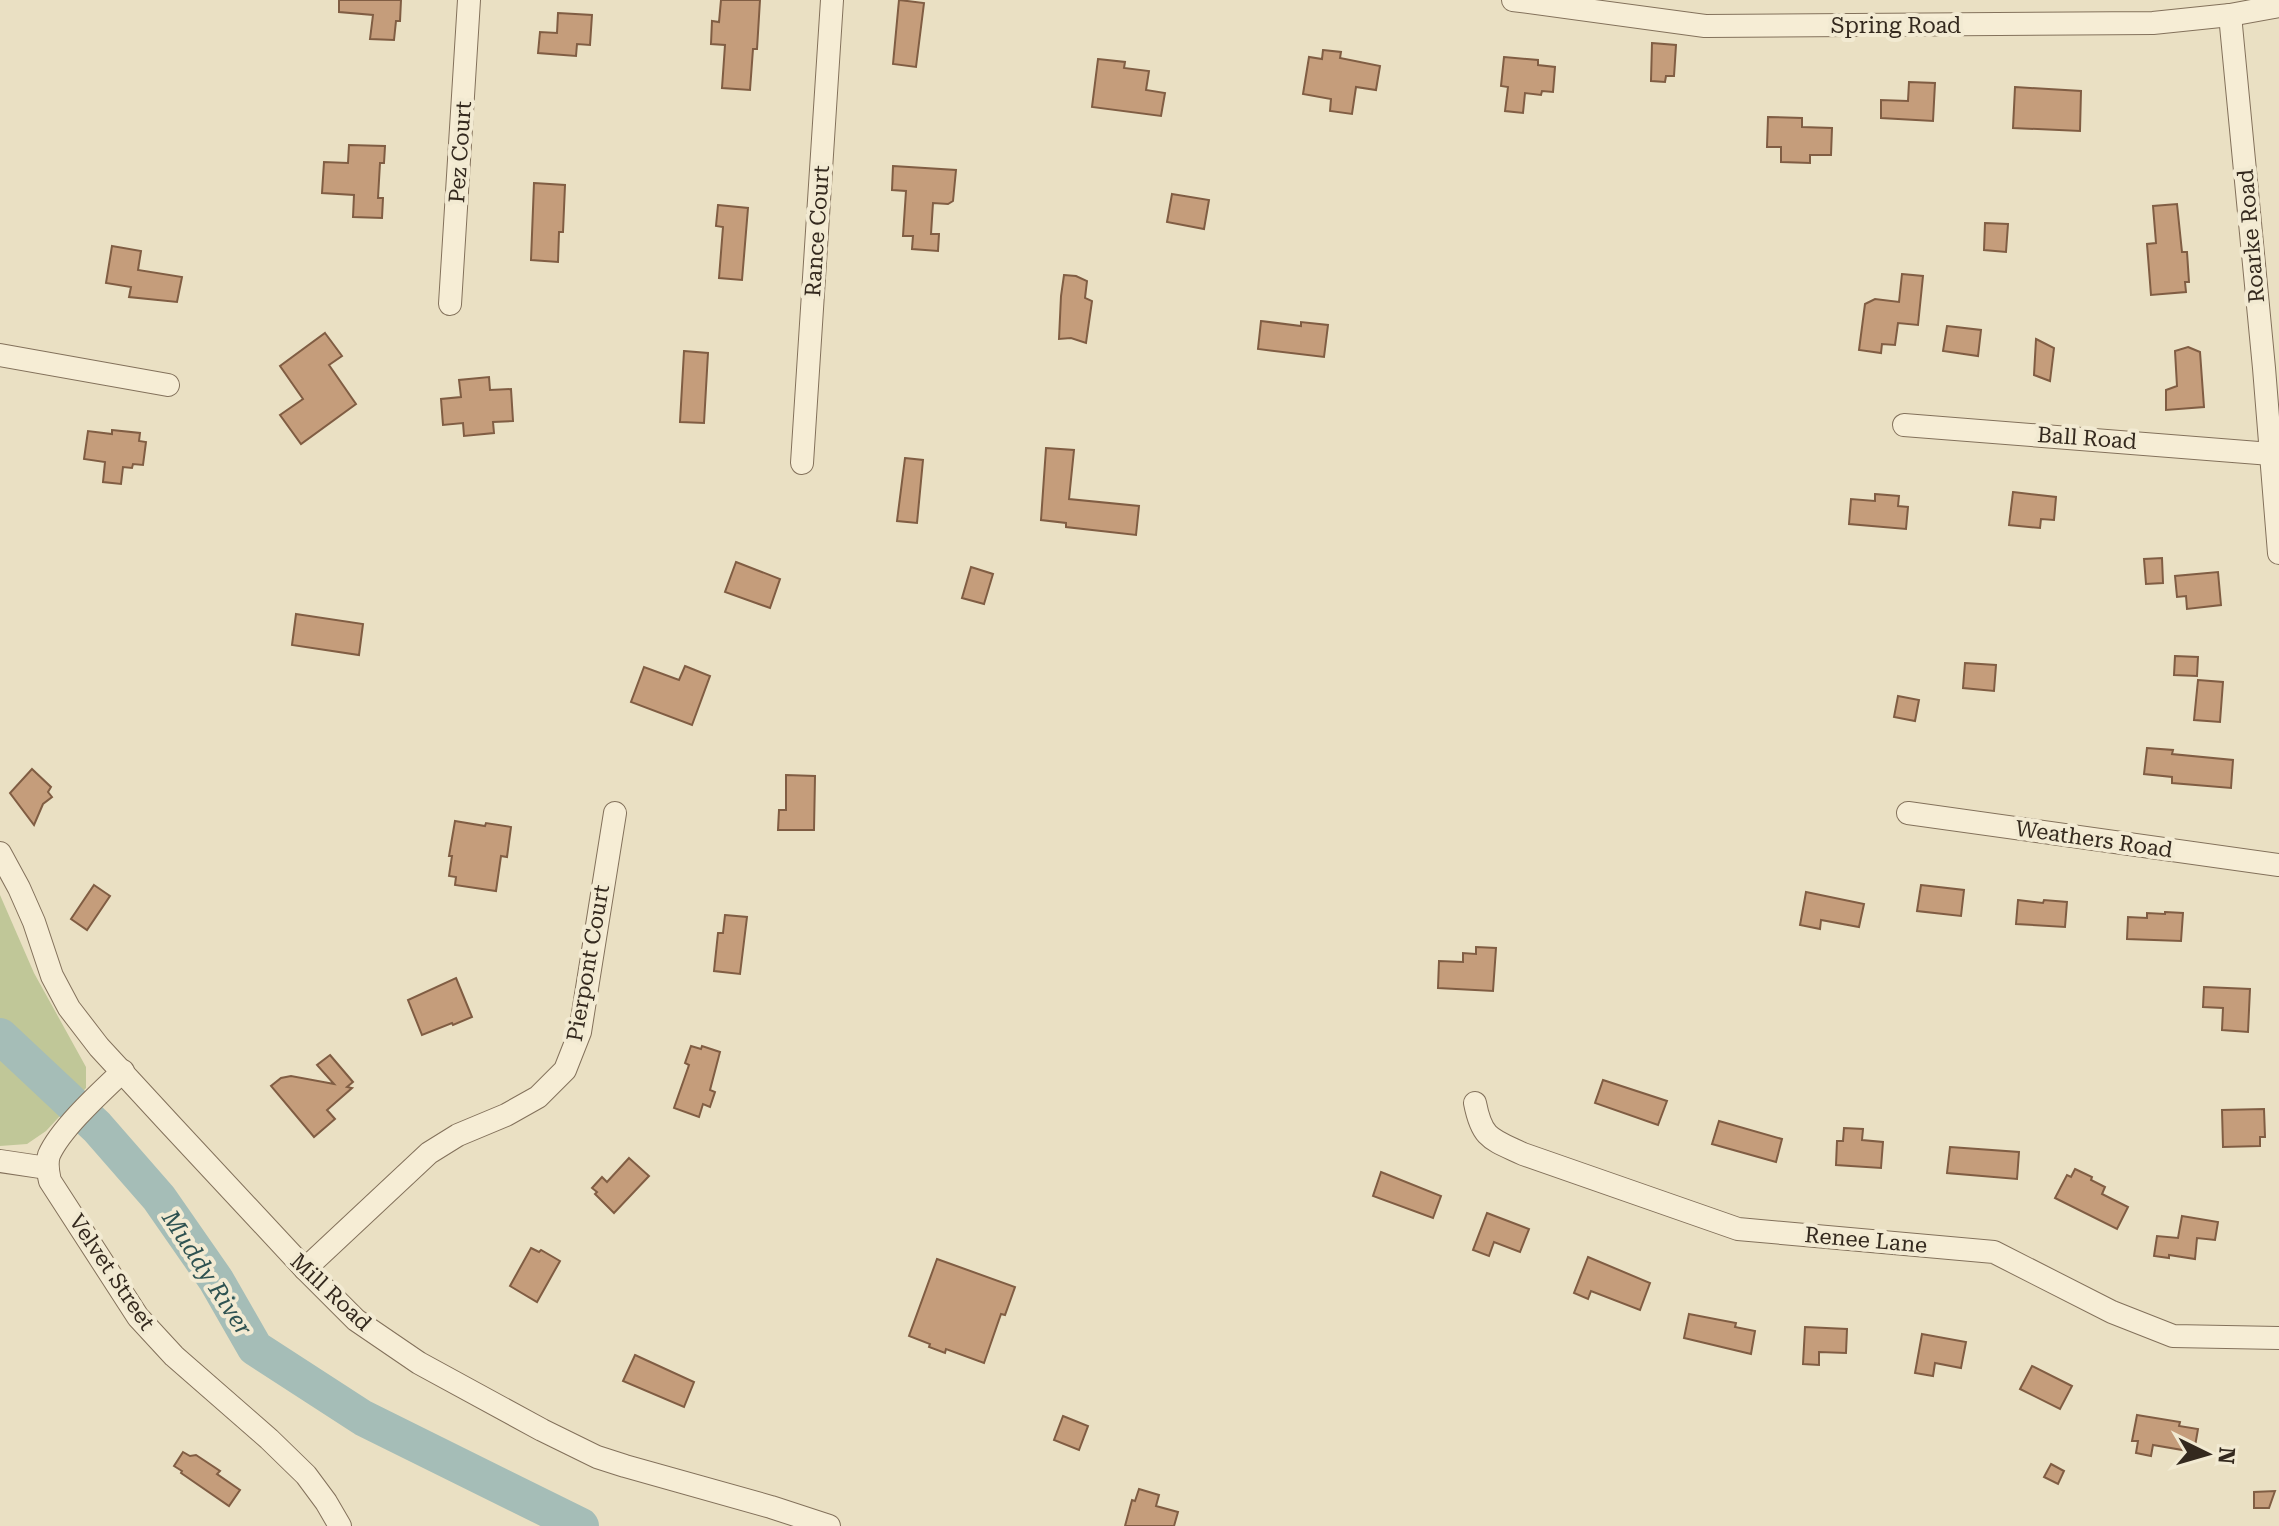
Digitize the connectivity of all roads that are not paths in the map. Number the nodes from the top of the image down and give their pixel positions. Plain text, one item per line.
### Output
1 (469, 0) edge
2 (832, 0) edge
3 (1513, 0) edge
4 (2279, 6) edge
5 (2230, 15) junction
6 (450, 304) dead end
7 (0, 355) edge
8 (2272, 368) edge
9 (168, 385) dead end
10 (1904, 425) dead end
11 (2271, 454) junction
12 (802, 463) dead end
13 (2279, 553) edge
14 (615, 813) dead end
15 (1908, 813) dead end
16 (0, 853) edge
17 (2279, 865) edge
18 (123, 1071) junction
19 (1475, 1103) dead end
20 (0, 1161) edge
21 (47, 1168) junction
22 (305, 1269) junction
23 (2279, 1338) edge
24 (340, 1526) edge
25 (829, 1526) edge

1 - 6 street, Pez Court
2 - 12 street, Rance Court
3 - 5 street, Spring Road
4 - 5 street, Spring Road
5 - 8 street, Roarke Road
7 - 9 street
8 - 11 street, Roarke Road
10 - 11 street, Ball Road
11 - 13 street, Roarke Road
14 - 22 street, Pierpont Court
15 - 17 street, Weathers Road
16 - 18 street, Mill Road
18 - 21 street
18 - 22 street, Mill Road
19 - 23 street, Renee Lane
20 - 21 street
21 - 24 street, Velvet Street
22 - 25 street, Mill Road

